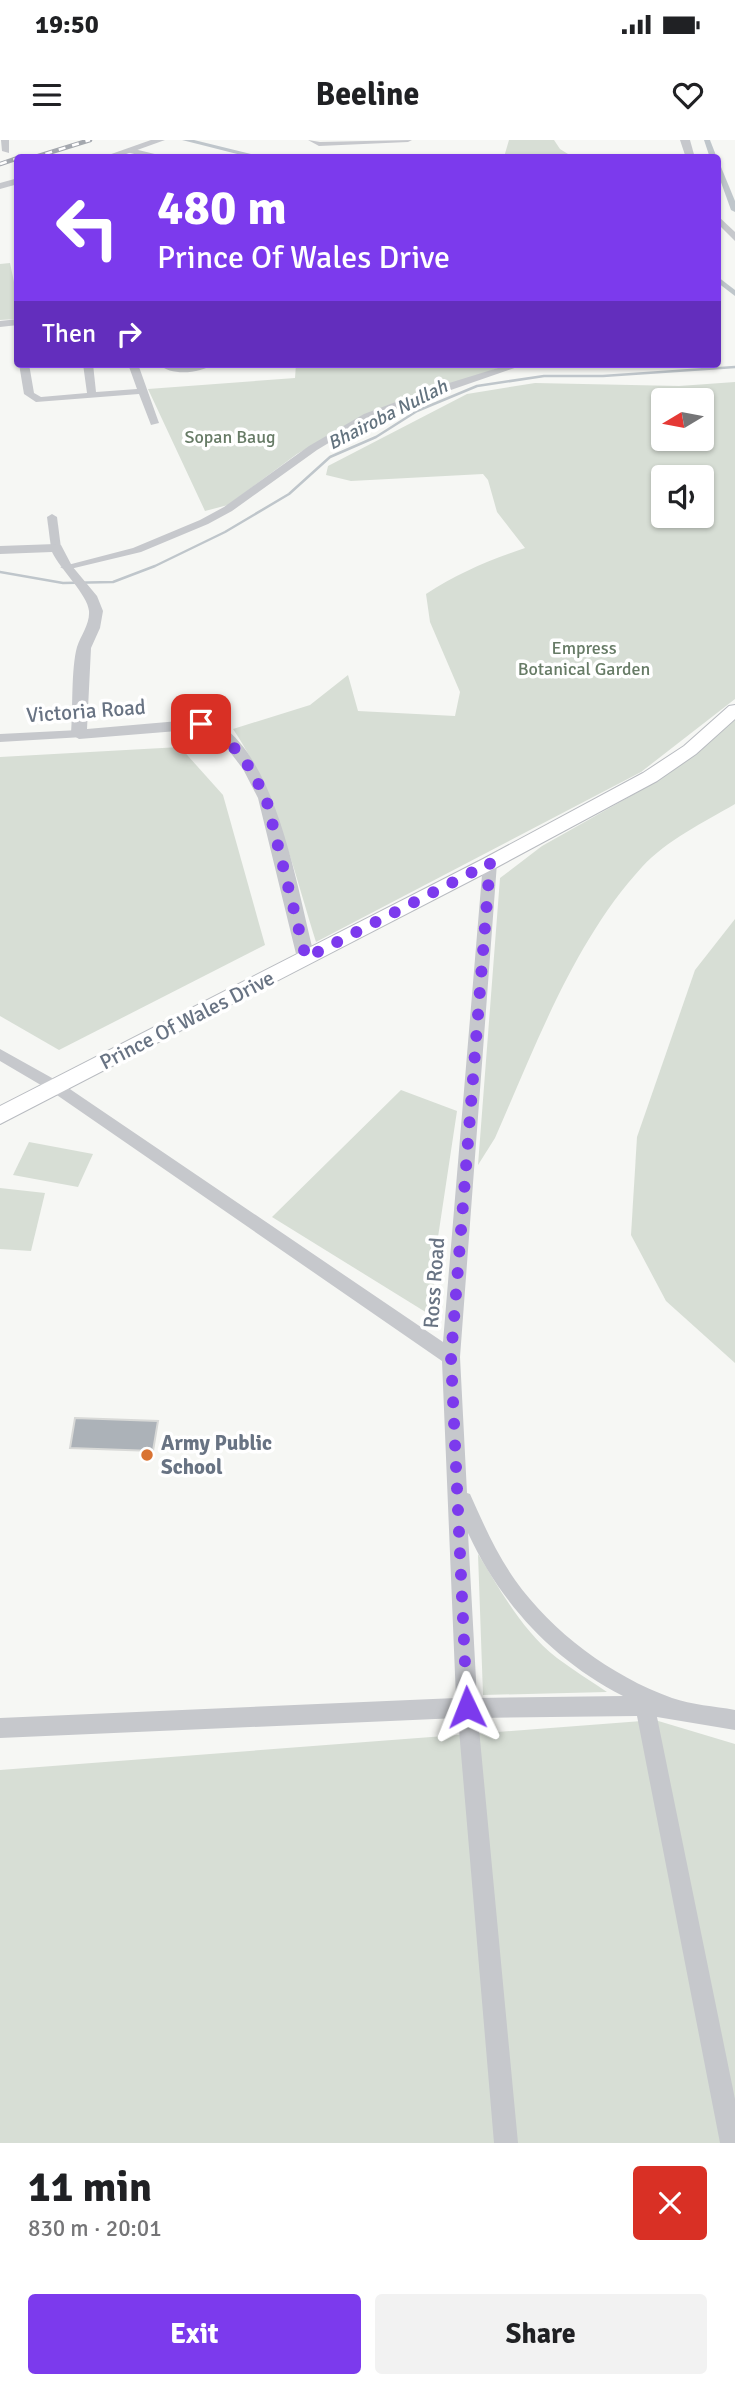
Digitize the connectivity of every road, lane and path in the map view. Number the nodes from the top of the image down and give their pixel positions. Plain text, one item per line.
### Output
1 (5, 140) edge
2 (160, 140) edge
3 (312, 140) edge
4 (408, 140) edge
5 (362, 144) edge
6 (130, 150) junction
7 (6, 151) dead end
8 (117, 154) edge
9 (145, 154) edge
10 (721, 222) edge
11 (735, 238) edge
12 (25, 368) edge
13 (88, 368) edge
14 (134, 368) edge
15 (166, 368) edge
16 (189, 368) edge
17 (508, 368) edge
18 (142, 391) junction
19 (92, 396) junction
20 (154, 423) dead end
21 (52, 517) dead end
22 (56, 548) junction
23 (0, 551) edge
24 (68, 570) junction
25 (90, 596) joint
26 (735, 710) edge
27 (79, 734) junction
28 (0, 738) edge
29 (490, 863) junction
30 (306, 958) junction
31 (0, 1054) edge
32 (56, 1087) junction
33 (0, 1116) edge
34 (451, 1357) junction
35 (459, 1492) junction
36 (646, 1706) junction
37 (467, 1707) junction
38 (673, 1708) junction
39 (735, 1720) edge
40 (0, 1728) edge
41 (735, 2104) edge
42 (731, 2138) edge
43 (506, 2143) edge

1 - 7 street
2 - 6 street
3 - 5 street
4 - 5 street
6 - 8 street
6 - 9 street
10 - 11 street
12 - 19 street
13 - 19 street
14 - 18 street
15 - 16 street
17 - 24 street
18 - 19 street
18 - 20 street
21 - 22 street
22 - 23 street
22 - 24 street
24 - 25 street
25 - 27 street
26 - 29 main road, Prince Of Wales Drive
27 - 28 street, Victoria Road
27 - 30 street, Victoria Road
29 - 30 main road, Prince Of Wales Drive
29 - 34 street, Ross Road
30 - 32 main road, Prince Of Wales Drive
31 - 32 street
32 - 33 main road, Prince Of Wales Drive
32 - 34 street
34 - 35 street, Ross Road
35 - 37 street, Ross Road
35 - 38 street
36 - 37 street
36 - 38 street
36 - 42 street
37 - 40 street
37 - 43 street, Ross Road
38 - 39 street
41 - 42 street

